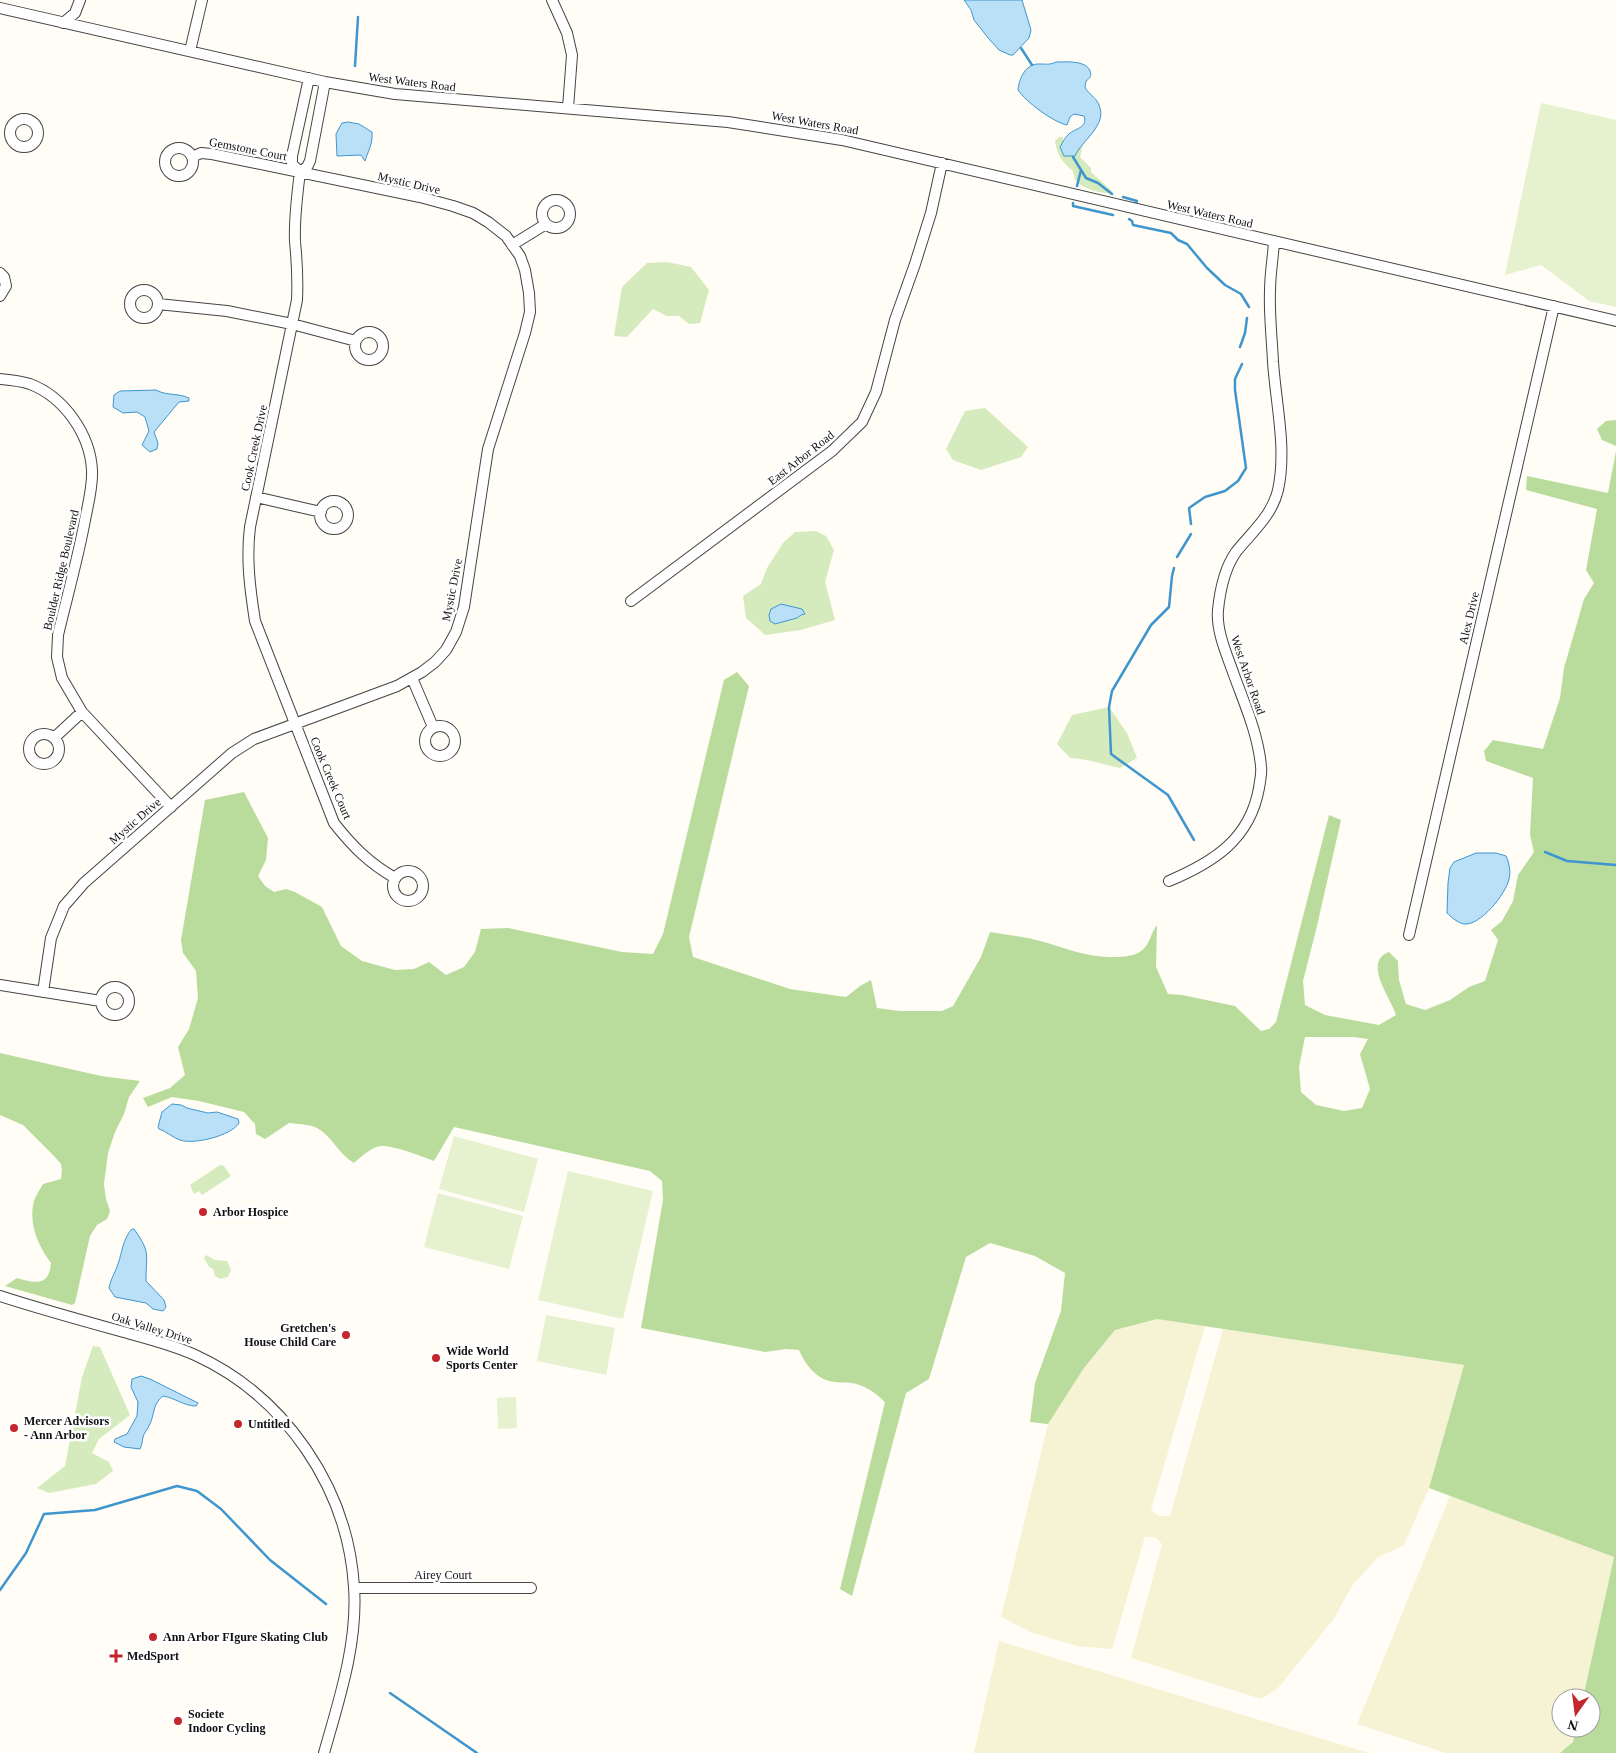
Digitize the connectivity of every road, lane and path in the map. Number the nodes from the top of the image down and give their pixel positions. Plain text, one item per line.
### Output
1 (202, 0) edge
2 (552, 0) edge
3 (80, 2) edge
4 (0, 8) edge
5 (63, 23) junction
6 (87, 28) junction
7 (190, 51) junction
8 (309, 78) junction
9 (325, 82) junction
10 (568, 108) junction
11 (192, 157) dead end
12 (942, 163) junction
13 (300, 172) junction
14 (546, 224) dead end
15 (1274, 242) junction
16 (512, 245) junction
17 (0, 273) edge
18 (0, 296) edge
19 (158, 304) dead end
20 (1554, 306) junction
21 (1616, 321) edge
22 (292, 324) junction
23 (356, 342) dead end
24 (0, 379) edge
25 (256, 497) junction
26 (321, 512) dead end
27 (631, 601) dead end
28 (412, 678) junction
29 (82, 712) junction
30 (294, 723) junction
31 (433, 727) dead end
32 (54, 738) dead end
33 (170, 807) junction
34 (395, 878) dead end
35 (1169, 881) dead end
36 (1409, 935) dead end
37 (0, 985) edge
38 (43, 992) junction
39 (100, 1001) dead end
40 (0, 1296) edge
41 (354, 1588) junction
42 (531, 1588) dead end
43 (324, 1753) edge

1 - 7 street
2 - 10 street
3 - 5 street
3 - 6 street
4 - 5 street, West Waters Road
5 - 6 street, West Waters Road
6 - 7 street, West Waters Road
7 - 8 street, West Waters Road
8 - 9 street, West Waters Road
8 - 13 street, Cook Creek Drive
9 - 10 street, West Waters Road
9 - 13 street, Cook Creek Drive
10 - 12 street, West Waters Road
11 - 13 street, Gemstone Court
12 - 15 street, West Waters Road
12 - 27 street, East Arbor Road
13 - 16 street, Mystic Drive
13 - 22 street, Cook Creek Drive
14 - 16 street
15 - 20 street, West Waters Road
15 - 35 street, West Arbor Road
16 - 28 street, Mystic Drive
17 - 18 street
19 - 22 street
20 - 21 street, West Waters Road
20 - 36 street, Alex Drive
22 - 23 street
22 - 25 street, Cook Creek Drive
24 - 29 street, Boulder Ridge Boulevard
25 - 26 street
25 - 30 street, Cook Creek Drive
28 - 30 street, Mystic Drive
28 - 31 street
29 - 32 street
29 - 33 street, Boulder Ridge Boulevard
30 - 33 street, Mystic Drive
30 - 34 street, Cook Creek Court
33 - 38 street, Mystic Drive
37 - 38 street
38 - 39 street
40 - 41 street, Oak Valley Drive
41 - 42 street, Airey Court
41 - 43 street, Oak Valley Drive

